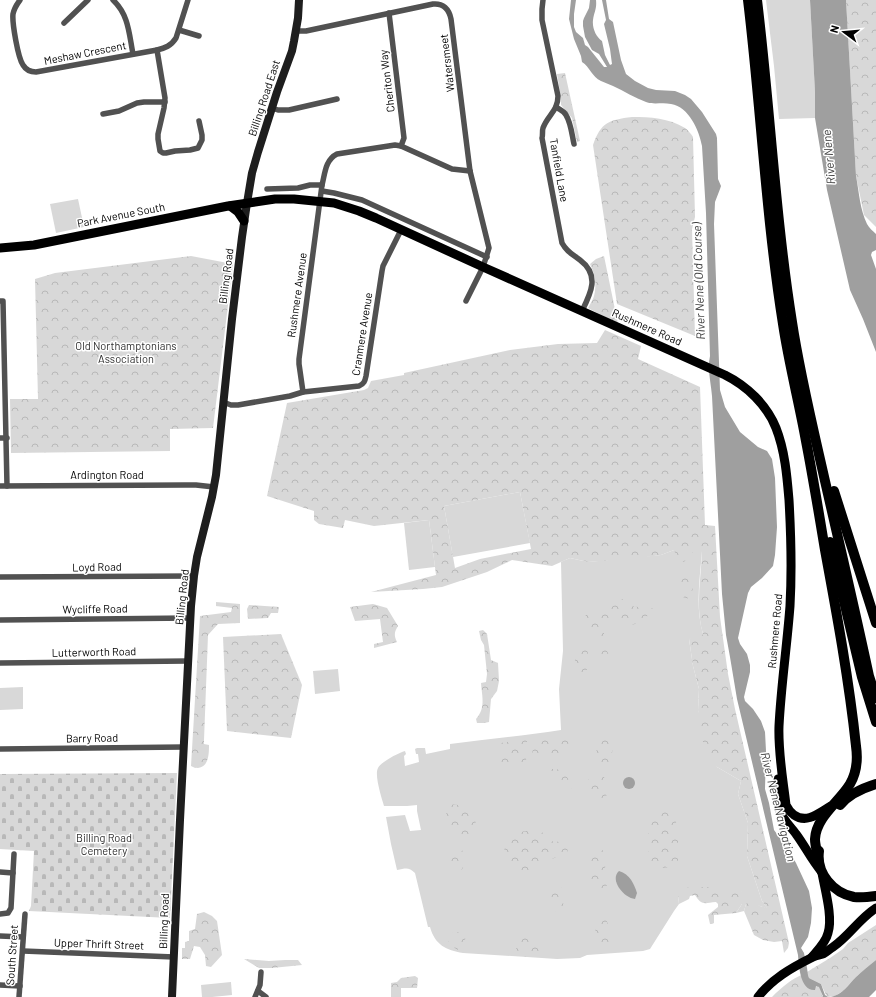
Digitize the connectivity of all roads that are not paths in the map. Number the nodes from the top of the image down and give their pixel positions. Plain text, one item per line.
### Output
1 (20, 0) edge
2 (88, 0) edge
3 (113, 0) edge
4 (188, 0) edge
5 (299, 0) edge
6 (543, 0) edge
7 (748, 0) edge
8 (757, 0) edge
9 (389, 14) junction
10 (64, 23) dead end
11 (179, 30) junction
12 (296, 31) junction
13 (199, 36) dead end
14 (157, 50) junction
15 (133, 54) junction
16 (337, 99) dead end
17 (165, 102) junction
18 (556, 107) junction
19 (272, 108) junction
20 (103, 114) dead end
21 (198, 121) dead end
22 (574, 144) dead end
23 (401, 146) junction
24 (470, 171) junction
25 (322, 188) junction
26 (267, 189) dead end
27 (320, 201) junction
28 (247, 203) junction
29 (230, 206) junction
30 (244, 221) junction
31 (401, 230) junction
32 (0, 248) edge
33 (487, 257) junction
34 (483, 267) junction
35 (2, 301) edge
36 (466, 301) dead end
37 (582, 311) junction
38 (2, 347) edge
39 (303, 392) junction
40 (3, 393) edge
41 (223, 402) junction
42 (0, 438) edge
43 (7, 438) junction
44 (806, 443) junction
45 (819, 454) junction
46 (0, 486) edge
47 (7, 486) junction
48 (214, 487) junction
49 (194, 576) junction
50 (0, 577) edge
51 (190, 618) junction
52 (0, 620) edge
53 (876, 622) edge
54 (188, 661) junction
55 (0, 663) edge
56 (876, 698) edge
57 (876, 722) edge
58 (184, 747) junction
59 (0, 749) edge
60 (780, 756) junction
61 (876, 784) edge
62 (844, 800) junction
63 (833, 805) junction
64 (14, 854) dead end
65 (818, 857) junction
66 (0, 872) edge
67 (821, 872) junction
68 (13, 873) junction
69 (876, 896) edge
70 (876, 908) edge
71 (0, 914) edge
72 (25, 914) dead end
73 (0, 936) edge
74 (24, 937) junction
75 (23, 951) junction
76 (174, 957) junction
77 (810, 958) junction
78 (260, 972) dead end
79 (0, 985) edge
80 (20, 986) junction
81 (257, 994) edge
82 (20, 997) edge
83 (172, 997) edge
84 (266, 997) edge
85 (758, 997) edge

1 - 15 street, Meshaw Crescent
2 - 10 street
3 - 15 street
4 - 11 street, Meshaw Crescent
5 - 12 street, Billing Road East
6 - 18 street, Tanfield Lane
7 - 44 highway
8 - 45 highway
9 - 12 street, Watersmeet
9 - 23 street, Cheriton Way
9 - 24 street, Watersmeet
11 - 13 street
11 - 14 street, Meshaw Crescent
12 - 19 street, Billing Road East
14 - 15 street, Meshaw Crescent
14 - 17 street
16 - 19 street
17 - 20 street
17 - 21 street
18 - 22 street
18 - 37 street, Tanfield Lane
19 - 28 street, Billing Road East
23 - 24 street
23 - 25 street, Rushmere Avenue
24 - 33 street, Watersmeet
25 - 26 street
25 - 27 street, Rushmere Avenue
25 - 33 street
27 - 28 main road, Rushmere Road
27 - 31 main road, Rushmere Road
27 - 39 street, Rushmere Avenue
28 - 29 main road, Park Avenue South
28 - 30 street, Billing Road
29 - 30 main road
29 - 32 main road, Park Avenue South
30 - 41 street, Billing Road
31 - 34 main road, Rushmere Road
31 - 39 street, Cranmere Avenue
33 - 34 street, Watersmeet
34 - 36 street, Watersmeet
34 - 37 main road, Rushmere Road
35 - 38 street
37 - 60 main road, Rushmere Road
38 - 40 street
39 - 41 street
40 - 43 street
41 - 48 street, Billing Road
42 - 43 street
43 - 47 street
44 - 57 highway
44 - 63 highway
45 - 53 highway
45 - 56 highway
46 - 47 street, Ardington Road
47 - 48 street, Ardington Road
48 - 49 street, Billing Road
49 - 50 street, Loyd Road
49 - 51 street, Billing Road
51 - 52 street, Wycliffe Road
51 - 54 street, Billing Road
54 - 55 street, Lutterworth Road
54 - 58 street, Billing Road
58 - 59 street, Barry Road
58 - 76 street, Billing Road
60 - 63 main road, Rushmere Road
60 - 67 main road, Rushmere Road
61 - 62 highway
62 - 63 main road, Rushmere Road
62 - 65 highway
63 - 65 highway
64 - 68 street
65 - 67 highway
66 - 68 street
67 - 69 highway
67 - 77 main road
68 - 71 street
70 - 77 main road
72 - 74 street, South Street
73 - 74 street
74 - 75 street, South Street
75 - 76 street, Upper Thrift Street
75 - 80 street, South Street
76 - 83 street, Billing Road
77 - 85 main road
78 - 81 street
79 - 80 street
80 - 82 street, South Street
81 - 84 street

